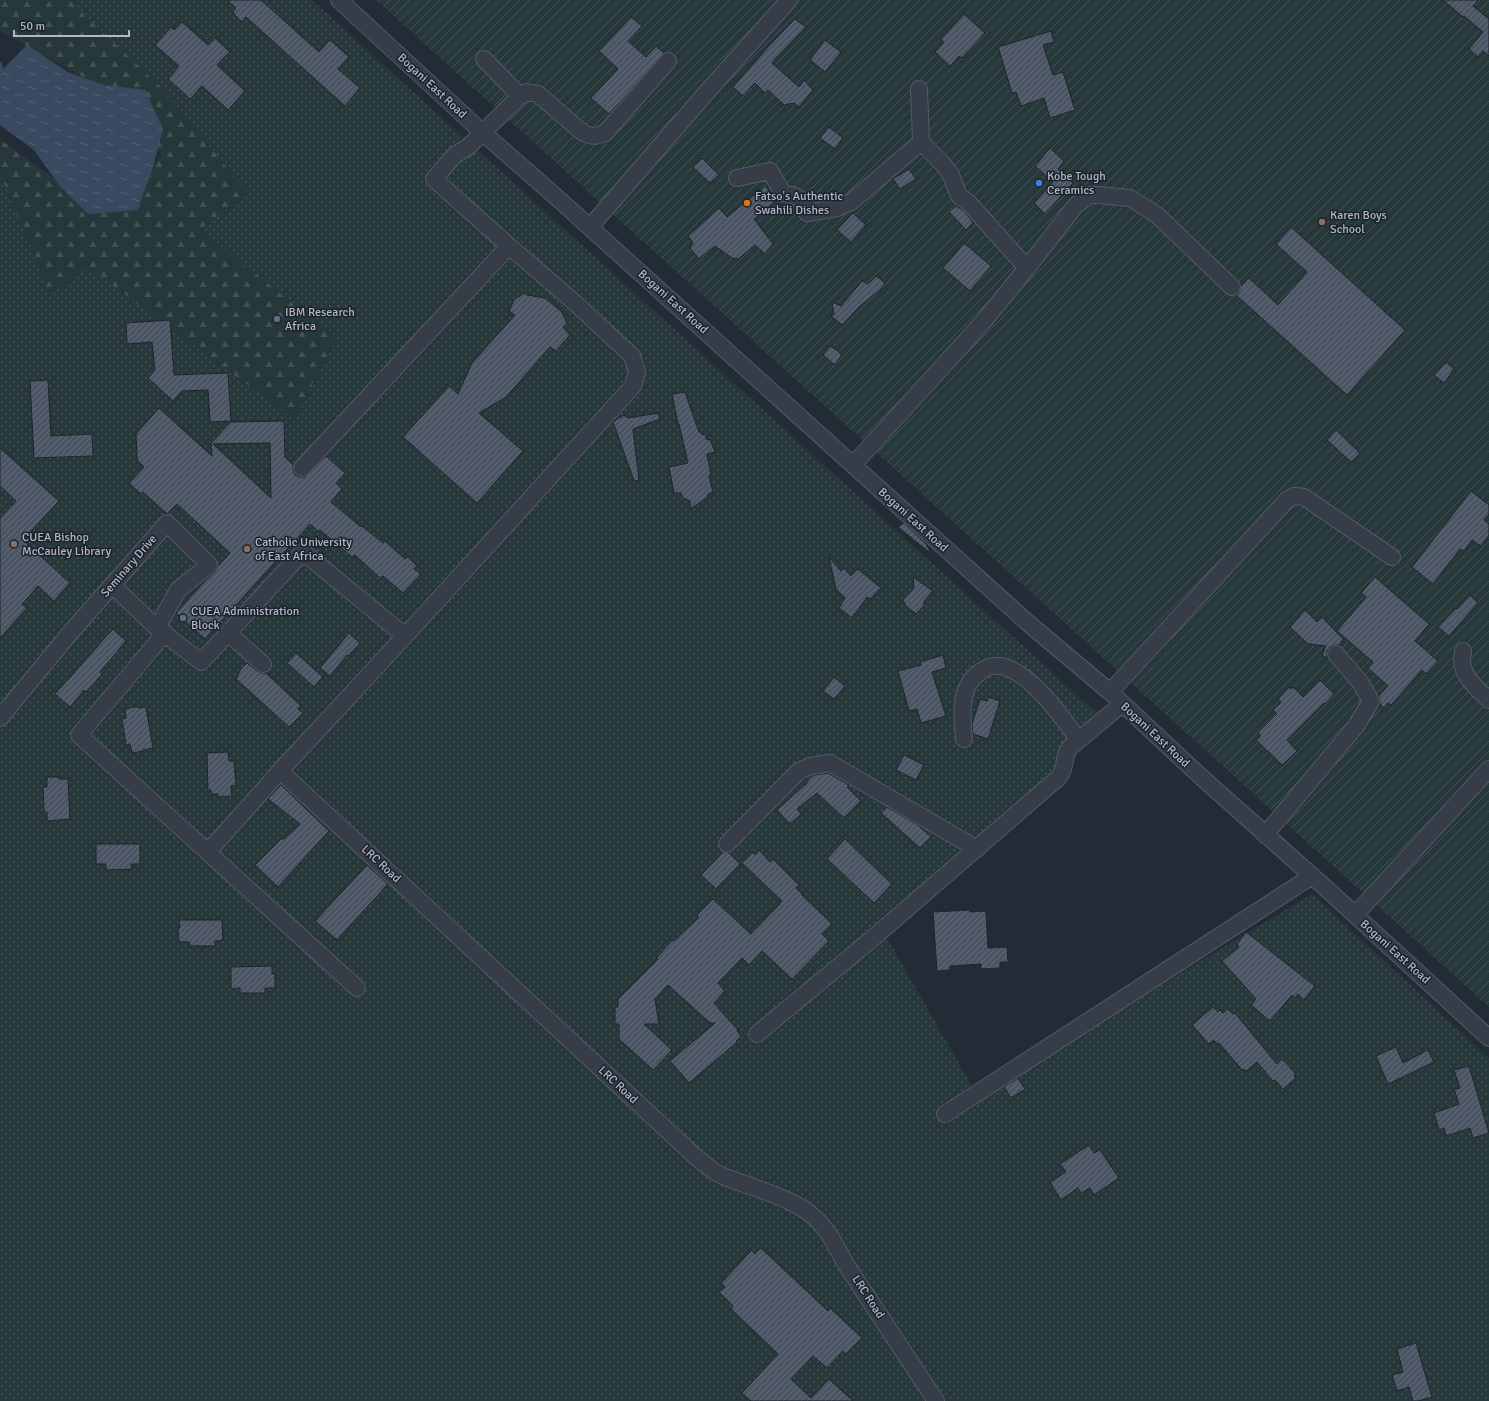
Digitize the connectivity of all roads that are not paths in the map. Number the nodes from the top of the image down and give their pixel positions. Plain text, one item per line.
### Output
1 (339, 0) edge
2 (789, 0) edge
3 (484, 59) dead end
4 (668, 61) dead end
5 (919, 89) dead end
6 (520, 96) junction
7 (482, 132) junction
8 (921, 142) junction
9 (737, 178) dead end
10 (590, 227) junction
11 (509, 246) junction
12 (1027, 268) junction
13 (1232, 287) dead end
14 (852, 465) junction
15 (302, 468) dead end
16 (1392, 557) dead end
17 (112, 585) junction
18 (161, 630) junction
19 (228, 633) junction
20 (405, 636) junction
21 (1463, 651) dead end
22 (1336, 654) dead end
23 (263, 664) dead end
24 (1110, 692) junction
25 (1489, 700) edge
26 (1122, 704) junction
27 (0, 718) edge
28 (964, 739) dead end
29 (1078, 739) junction
30 (1489, 769) edge
31 (280, 771) junction
32 (1265, 835) junction
33 (727, 844) dead end
34 (977, 849) junction
35 (208, 852) junction
36 (1312, 876) junction
37 (1355, 915) junction
38 (357, 988) dead end
39 (757, 1034) dead end
40 (1489, 1038) edge
41 (945, 1114) dead end
42 (936, 1401) edge

1 - 7 street, Bogani East Road
2 - 10 street
3 - 6 street
4 - 6 street
5 - 8 street
6 - 7 street
7 - 10 street, Bogani East Road
7 - 11 street
8 - 9 street
8 - 12 street
10 - 14 street, Bogani East Road
11 - 15 street
11 - 20 street
12 - 13 street
12 - 14 street
14 - 24 street, Bogani East Road
16 - 24 street
17 - 18 street
17 - 18 street, Seminary Drive
17 - 27 street, Seminary Drive
18 - 19 street
18 - 35 street
19 - 20 street
19 - 23 street
20 - 31 street
21 - 25 street
22 - 32 street
24 - 26 street, Bogani East Road
26 - 29 street
26 - 32 street, Bogani East Road
28 - 29 street
29 - 34 street
30 - 37 street
31 - 35 street
31 - 42 street, LRC Road
32 - 36 street, Bogani East Road
33 - 34 street
34 - 39 street
35 - 38 street
36 - 37 street, Bogani East Road
36 - 41 street
37 - 40 street, Bogani East Road

